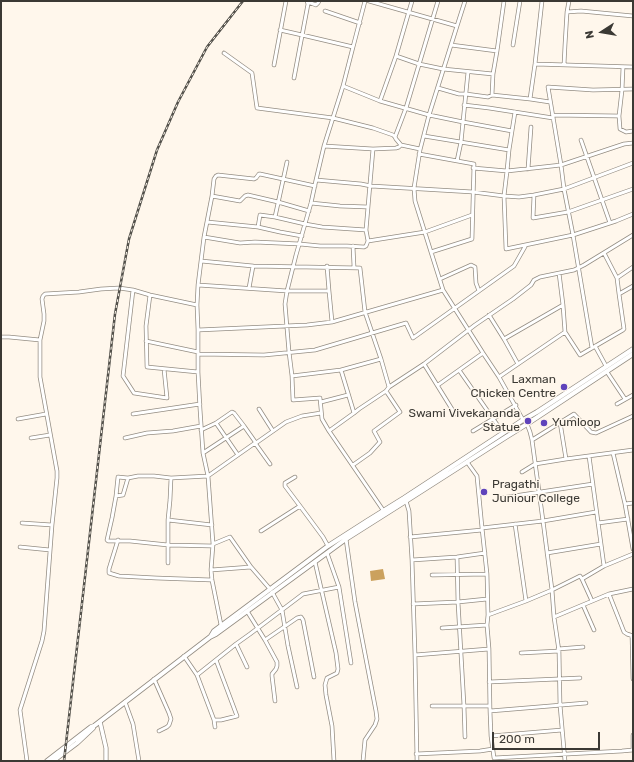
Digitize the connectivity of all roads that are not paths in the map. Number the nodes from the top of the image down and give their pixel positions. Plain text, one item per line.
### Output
1 (286, 1) edge
2 (319, 1) edge
3 (365, 1) edge
4 (369, 1) edge
5 (387, 1) edge
6 (412, 1) edge
7 (438, 1) edge
8 (465, 1) edge
9 (504, 1) edge
10 (520, 1) edge
11 (542, 1) edge
12 (569, 1) edge
13 (307, 2) edge
14 (385, 6) junction
15 (325, 11) dead end
16 (408, 12) junction
17 (567, 12) junction
18 (633, 16) edge
19 (433, 19) junction
20 (360, 23) junction
21 (456, 26) junction
22 (280, 30) junction
23 (302, 34) junction
24 (451, 45) junction
25 (513, 45) dead end
26 (353, 47) junction
27 (497, 51) junction
28 (224, 53) dead end
29 (396, 56) junction
30 (419, 64) junction
31 (535, 64) junction
32 (274, 65) dead end
33 (564, 65) junction
34 (624, 67) junction
35 (633, 67) edge
36 (443, 69) junction
37 (468, 72) junction
38 (493, 74) junction
39 (294, 78) dead end
40 (343, 86) junction
41 (438, 88) junction
42 (633, 89) edge
43 (622, 90) junction
44 (466, 94) junction
45 (492, 95) junction
46 (530, 99) junction
47 (380, 101) junction
48 (550, 102) junction
49 (464, 105) junction
50 (406, 108) junction
51 (515, 112) junction
52 (429, 115) junction
53 (553, 116) junction
54 (619, 116) junction
55 (332, 120) junction
56 (463, 122) junction
57 (531, 127) dead end
58 (512, 131) junction
59 (633, 131) edge
60 (424, 136) junction
61 (395, 137) junction
62 (581, 140) dead end
63 (461, 142) junction
64 (633, 143) edge
65 (324, 146) junction
66 (400, 146) junction
67 (374, 149) junction
68 (509, 150) junction
69 (420, 151) junction
70 (586, 157) junction
71 (457, 161) junction
72 (287, 162) dead end
73 (633, 164) edge
74 (561, 165) junction
75 (474, 168) junction
76 (528, 169) junction
77 (507, 171) junction
78 (284, 178) junction
79 (594, 178) junction
80 (316, 180) junction
81 (315, 186) junction
82 (371, 186) junction
83 (414, 188) junction
84 (564, 189) junction
85 (633, 189) edge
86 (473, 192) junction
87 (534, 195) junction
88 (212, 196) junction
89 (504, 196) junction
90 (602, 200) junction
91 (278, 202) junction
92 (311, 203) junction
93 (368, 207) junction
94 (309, 211) junction
95 (568, 212) junction
96 (633, 214) edge
97 (472, 215) junction
98 (275, 217) junction
99 (207, 222) junction
100 (610, 223) junction
101 (305, 224) junction
102 (258, 227) junction
103 (366, 230) junction
104 (424, 232) junction
105 (573, 235) junction
106 (633, 235) edge
107 (302, 236) junction
108 (204, 237) junction
109 (368, 241) junction
110 (300, 244) junction
111 (526, 245) junction
112 (353, 246) junction
113 (431, 252) junction
114 (604, 253) junction
115 (201, 261) junction
116 (253, 266) junction
117 (328, 266) junction
118 (293, 267) junction
119 (354, 267) junction
120 (633, 267) edge
121 (578, 268) junction
122 (559, 273) junction
123 (617, 278) junction
124 (440, 279) junction
125 (198, 285) junction
126 (633, 286) edge
127 (249, 288) junction
128 (133, 290) junction
129 (443, 290) junction
130 (287, 291) junction
131 (329, 291) junction
132 (479, 291) junction
133 (620, 294) junction
134 (150, 295) junction
135 (197, 305) junction
136 (563, 305) junction
137 (454, 308) junction
138 (365, 312) junction
139 (489, 315) junction
140 (332, 322) junction
141 (287, 326) junction
142 (198, 330) junction
143 (468, 330) junction
144 (565, 332) junction
145 (372, 334) junction
146 (1, 337) edge
147 (504, 339) junction
148 (40, 340) junction
149 (146, 342) junction
150 (594, 347) junction
151 (633, 349) edge
152 (289, 352) junction
153 (198, 353) junction
154 (483, 354) junction
155 (632, 356) edge
156 (381, 359) junction
157 (424, 364) junction
158 (518, 364) junction
159 (606, 366) junction
160 (164, 369) junction
161 (341, 370) junction
162 (458, 370) junction
163 (198, 372) junction
164 (607, 372) junction
165 (292, 376) junction
166 (499, 377) junction
167 (438, 385) junction
168 (389, 387) junction
169 (386, 391) junction
170 (348, 395) junction
171 (633, 395) edge
172 (625, 399) junction
173 (321, 402) junction
174 (200, 404) junction
175 (617, 404) dead end
176 (516, 405) junction
177 (258, 409) dead end
178 (321, 413) junction
179 (354, 413) junction
180 (46, 414) junction
181 (133, 414) dead end
182 (455, 414) dead end
183 (633, 416) edge
184 (494, 418) junction
185 (18, 419) dead end
186 (524, 420) junction
187 (560, 422) junction
188 (216, 423) junction
189 (527, 424) junction
190 (201, 426) junction
191 (244, 426) junction
192 (201, 430) junction
193 (330, 430) junction
194 (273, 431) junction
195 (473, 431) dead end
196 (504, 433) junction
197 (50, 435) junction
198 (31, 438) dead end
199 (126, 438) dead end
200 (226, 438) junction
201 (532, 440) junction
202 (633, 450) edge
203 (204, 453) junction
204 (614, 453) junction
205 (238, 455) junction
206 (589, 456) junction
207 (566, 459) junction
208 (467, 462) junction
209 (270, 464) dead end
210 (536, 464) junction
211 (353, 465) junction
212 (522, 472) dead end
213 (208, 476) junction
214 (295, 477) dead end
215 (128, 478) junction
216 (171, 478) junction
217 (593, 484) junction
218 (539, 492) junction
219 (116, 496) junction
220 (501, 498) dead end
221 (406, 501) junction
222 (633, 503) edge
223 (625, 504) junction
224 (300, 506) junction
225 (383, 510) junction
226 (596, 512) junction
227 (628, 518) junction
228 (168, 520) junction
229 (543, 521) junction
230 (22, 523) dead end
231 (598, 523) junction
232 (515, 524) junction
233 (52, 525) junction
234 (212, 525) junction
235 (482, 529) junction
236 (261, 531) dead end
237 (410, 537) junction
238 (346, 539) junction
239 (118, 540) junction
240 (601, 544) junction
241 (168, 545) junction
242 (213, 545) junction
243 (328, 546) junction
244 (20, 548) dead end
245 (633, 549) edge
246 (50, 550) junction
247 (327, 553) junction
248 (485, 553) junction
249 (547, 554) junction
250 (633, 554) edge
251 (457, 557) junction
252 (412, 560) junction
253 (315, 562) junction
254 (168, 563) dead end
255 (604, 566) junction
256 (251, 567) junction
257 (211, 570) junction
258 (457, 574) junction
259 (487, 574) junction
260 (432, 576) dead end
261 (582, 579) junction
262 (212, 580) junction
263 (339, 587) junction
264 (633, 589) edge
265 (321, 590) junction
266 (552, 590) junction
267 (271, 591) junction
268 (610, 594) junction
269 (487, 599) junction
270 (526, 601) junction
271 (592, 601) junction
272 (458, 602) junction
273 (413, 604) junction
274 (583, 605) junction
275 (282, 610) junction
276 (247, 611) junction
277 (488, 615) junction
278 (554, 617) junction
279 (221, 625) junction
280 (487, 625) junction
281 (284, 626) junction
282 (257, 628) junction
283 (442, 628) dead end
284 (460, 628) junction
285 (594, 630) dead end
286 (210, 636) junction
287 (632, 636) edge
288 (265, 640) junction
289 (236, 644) junction
290 (583, 647) dead end
291 (489, 649) junction
292 (559, 650) junction
293 (460, 651) junction
294 (521, 653) dead end
295 (415, 655) junction
296 (184, 656) junction
297 (216, 660) junction
298 (351, 663) dead end
299 (247, 667) dead end
300 (197, 675) junction
301 (314, 677) dead end
302 (560, 678) junction
303 (580, 678) dead end
304 (633, 678) edge
305 (154, 680) junction
306 (489, 682) junction
307 (297, 687) dead end
308 (275, 701) dead end
309 (125, 702) junction
310 (586, 703) dead end
311 (560, 705) junction
312 (432, 706) dead end
313 (464, 706) junction
314 (490, 706) junction
315 (490, 711) junction
316 (214, 720) junction
317 (100, 722) junction
318 (94, 726) junction
319 (215, 727) dead end
320 (562, 730) junction
321 (159, 731) dead end
322 (633, 735) edge
323 (491, 736) junction
324 (465, 737) dead end
325 (493, 749) junction
326 (633, 750) edge
327 (416, 754) junction
328 (565, 755) junction
329 (494, 760) edge
330 (27, 761) edge
331 (47, 761) edge
332 (53, 761) edge
333 (106, 761) edge
334 (138, 761) edge
335 (334, 761) edge
336 (363, 761) edge
337 (417, 761) edge
338 (565, 761) edge

1 - 22 street
2 - 13 street
3 - 20 street
4 - 14 street
5 - 14 street
6 - 16 street
7 - 19 street
8 - 21 street
9 - 27 street
10 - 25 street
11 - 31 street
12 - 17 street
13 - 23 street
14 - 16 street
15 - 20 street
16 - 19 street
16 - 29 street
17 - 18 street
17 - 33 street
19 - 21 street
19 - 30 street
20 - 26 street
21 - 24 street
22 - 23 street
22 - 32 street
23 - 26 street
23 - 39 street
24 - 27 street
24 - 36 street
26 - 40 street
27 - 38 street
28 - 55 street
29 - 30 street
29 - 47 street
30 - 36 street
30 - 50 street
31 - 33 street
31 - 46 street
33 - 34 street
34 - 35 street
34 - 43 street
36 - 37 street
36 - 41 street
37 - 38 street
37 - 44 street
38 - 45 street
40 - 47 street
40 - 55 street
41 - 44 street
41 - 52 street
42 - 43 street
43 - 48 street
43 - 54 street
44 - 45 street
44 - 49 street
45 - 46 street
46 - 48 street
47 - 50 street
48 - 53 street
49 - 51 street
49 - 56 street
50 - 52 street
50 - 61 street
51 - 53 street
51 - 58 street
52 - 56 street
52 - 60 street
53 - 54 street
53 - 74 street
54 - 59 street
55 - 61 street
55 - 65 street
56 - 58 street
56 - 63 street
57 - 76 street
58 - 68 street
60 - 63 street
60 - 69 street
61 - 66 street
62 - 70 street
63 - 68 street
63 - 71 street
64 - 70 street
65 - 67 street
65 - 80 street
66 - 67 street
66 - 69 street
67 - 82 street
68 - 77 street
69 - 71 street
69 - 83 street
70 - 74 street
70 - 79 street
71 - 75 street
72 - 78 street
73 - 79 street
74 - 76 street
74 - 84 street
75 - 77 street
75 - 86 street
76 - 77 street
77 - 89 street
78 - 81 street
78 - 88 street
78 - 91 street
79 - 84 street
79 - 90 street
80 - 81 street
80 - 82 street
81 - 92 street
82 - 83 street
82 - 93 street
83 - 86 street
83 - 104 street
84 - 87 street
84 - 95 street
85 - 90 street
86 - 89 street
86 - 97 street
87 - 89 street
87 - 95 street
88 - 91 street
88 - 99 street
89 - 111 street
90 - 95 street
90 - 100 street
91 - 94 street
91 - 98 street
92 - 93 street
92 - 94 street
93 - 103 street
94 - 101 street
95 - 105 street
96 - 100 street
97 - 104 street
97 - 113 street
98 - 101 street
98 - 102 street
99 - 102 street
99 - 108 street
100 - 105 street
101 - 103 street
101 - 107 street
102 - 107 street
103 - 109 street
104 - 109 street
104 - 113 street
105 - 111 street
105 - 121 street
106 - 114 street
107 - 110 street
108 - 110 street
108 - 115 street
109 - 112 street
110 - 112 street
110 - 118 street
111 - 132 street
112 - 119 street
113 - 124 street
114 - 121 street
114 - 123 street
115 - 116 street
115 - 125 street
116 - 118 street
116 - 127 street
117 - 118 street
117 - 119 street
117 - 131 street
118 - 130 street
119 - 138 street
120 - 123 street
121 - 122 street
121 - 150 street
122 - 136 street
122 - 139 street
123 - 133 street
124 - 129 street
124 - 132 street
125 - 127 street
125 - 135 street
126 - 133 street
127 - 130 street
128 - 134 street
128 - 148 street
128 - 160 street
129 - 137 street
129 - 138 street
130 - 131 street
130 - 141 street
131 - 140 street
132 - 137 street
133 - 150 street
134 - 135 street
134 - 149 street
135 - 142 street
136 - 144 street
136 - 147 street
137 - 143 street
137 - 145 street
138 - 140 street
138 - 145 street
139 - 143 street
139 - 147 street
140 - 141 street
141 - 142 street
141 - 152 street
142 - 153 street
143 - 154 street
143 - 157 street
144 - 150 street
144 - 158 street
145 - 152 street
145 - 156 street
146 - 148 street
147 - 158 street
148 - 180 street
149 - 153 street
149 - 160 street
150 - 159 street
151 - 159 main road
152 - 153 street
152 - 165 street
153 - 163 street
154 - 162 street
154 - 166 street
155 - 164 main road
156 - 161 street
156 - 168 street
157 - 167 street
157 - 168 street
158 - 166 street
159 - 186 main road
160 - 163 street
161 - 165 street
161 - 170 street
162 - 167 street
162 - 184 street
163 - 174 street
164 - 172 street
164 - 189 main road
165 - 173 street
166 - 176 street
167 - 182 street
168 - 169 street
169 - 179 street
169 - 211 street
170 - 173 street
170 - 179 street
171 - 172 street
172 - 175 street
173 - 178 street
174 - 181 street
174 - 190 street
176 - 184 street
176 - 186 street
177 - 194 street
178 - 193 street
178 - 194 street
179 - 193 street
180 - 185 street
180 - 197 street
183 - 187 street
184 - 195 street
184 - 196 street
186 - 196 main road
187 - 201 street
187 - 207 street
188 - 191 street
188 - 192 street
188 - 200 street
189 - 201 street
189 - 208 main road
190 - 192 street
190 - 199 street
191 - 194 street
191 - 200 street
192 - 203 street
193 - 211 street
196 - 225 main road
197 - 198 street
197 - 233 street
200 - 203 street
200 - 205 street
201 - 210 street
202 - 204 street
203 - 213 street
204 - 206 street
204 - 223 street
205 - 209 street
205 - 213 street
206 - 207 street
206 - 217 street
207 - 210 street
208 - 221 main road
208 - 235 street
210 - 212 street
210 - 218 street
211 - 225 street
213 - 216 street
213 - 234 street
214 - 224 street
215 - 216 street
215 - 219 street
215 - 219 street
216 - 228 street
217 - 218 street
217 - 226 street
218 - 220 street
218 - 229 street
219 - 239 street
221 - 237 street
221 - 238 main road
222 - 223 street
223 - 227 street
224 - 236 street
224 - 243 street
225 - 243 main road
226 - 229 street
226 - 231 street
227 - 231 street
227 - 245 street
228 - 234 street
228 - 241 street
229 - 232 street
229 - 249 street
230 - 233 street
231 - 240 street
232 - 235 street
232 - 270 street
233 - 246 street
234 - 242 street
235 - 237 street
235 - 248 street
237 - 252 street
238 - 247 main road
238 - 336 street
239 - 241 street
239 - 262 street
240 - 249 street
240 - 255 street
241 - 242 street
241 - 254 street
242 - 256 street
242 - 257 street
243 - 267 main road
244 - 246 street
246 - 330 street
247 - 253 main road
247 - 263 street
248 - 251 street
248 - 259 street
249 - 266 street
250 - 255 street
251 - 252 street
251 - 258 street
252 - 273 street
253 - 265 street
253 - 267 main road
255 - 261 street
256 - 257 street
256 - 267 street
257 - 262 street
258 - 259 street
258 - 260 street
258 - 272 street
259 - 269 street
261 - 266 street
261 - 271 street
262 - 279 street
263 - 265 street
263 - 298 street
264 - 268 street
265 - 275 street
265 - 335 street
266 - 270 street
266 - 278 street
267 - 275 street
267 - 276 main road
267 - 279 main road
268 - 271 street
268 - 287 street
269 - 272 street
269 - 277 street
270 - 277 street
271 - 274 street
272 - 273 street
272 - 284 street
273 - 295 street
274 - 278 street
274 - 285 street
275 - 281 street
275 - 282 street
276 - 282 street
276 - 286 main road
277 - 280 street
278 - 292 street
279 - 286 main road
280 - 284 street
280 - 291 street
281 - 288 street
281 - 301 street
281 - 307 street
282 - 288 street
282 - 289 street
283 - 284 street
284 - 293 street
286 - 296 main road
287 - 304 street
288 - 308 street
289 - 297 street
289 - 299 street
290 - 292 street
291 - 293 street
291 - 306 street
292 - 294 street
292 - 302 street
293 - 295 street
293 - 313 street
295 - 327 street
296 - 300 street
296 - 305 main road
297 - 300 street
297 - 316 street
300 - 316 street
302 - 303 street
302 - 306 street
302 - 311 street
305 - 309 main road
305 - 321 street
306 - 314 street
309 - 317 main road
309 - 334 street
310 - 311 street
311 - 315 street
311 - 320 street
312 - 313 street
313 - 314 street
313 - 324 street
314 - 315 street
315 - 323 street
316 - 319 street
317 - 318 main road
317 - 333 street
318 - 331 main road
318 - 332 main road
320 - 323 street
320 - 328 street
322 - 326 street
323 - 325 street
325 - 327 street
325 - 329 street
326 - 328 street
327 - 337 street
328 - 329 street
328 - 338 street

